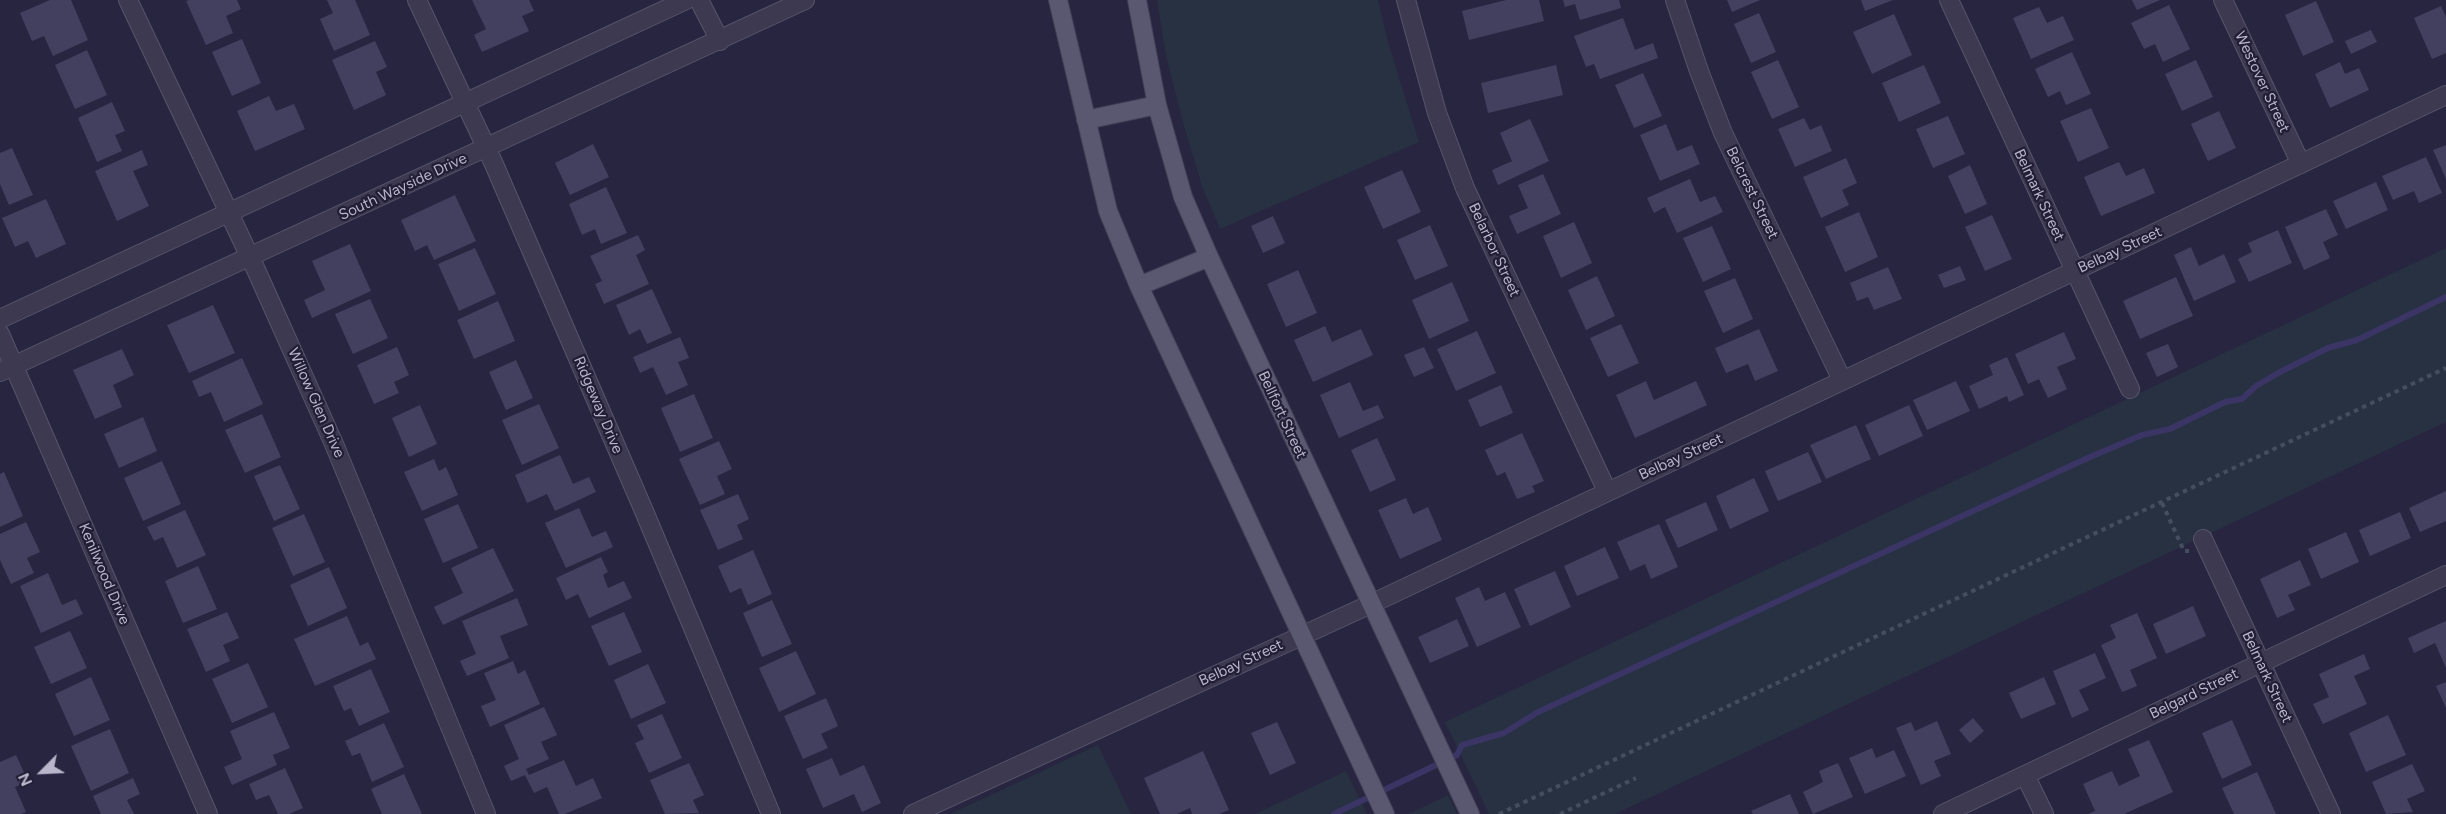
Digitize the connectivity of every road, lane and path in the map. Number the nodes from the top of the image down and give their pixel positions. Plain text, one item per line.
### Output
1 (128, 0) edge
2 (417, 0) edge
3 (686, 0) edge
4 (699, 0) edge
5 (805, 0) edge
6 (1058, 0) edge
7 (1137, 0) edge
8 (1406, 0) edge
9 (1675, 0) edge
10 (1949, 0) edge
11 (2223, 0) edge
12 (720, 41) junction
13 (2446, 95) edge
14 (466, 101) junction
15 (1157, 105) junction
16 (1086, 120) junction
17 (486, 148) junction
18 (2301, 164) junction
19 (229, 213) junction
20 (1209, 257) junction
21 (250, 258) junction
22 (2075, 271) junction
23 (1138, 286) junction
24 (0, 319) edge
25 (0, 334) edge
26 (2446, 368) edge
27 (7, 369) edge
28 (1842, 380) junction
29 (2130, 389) dead end
30 (1607, 491) junction
31 (2162, 503) junction
32 (2204, 542) joint
33 (2446, 575) edge
34 (1371, 604) junction
35 (1302, 635) junction
36 (2260, 662) junction
37 (2025, 775) junction
38 (1636, 778) dead end
39 (208, 814) edge
40 (486, 814) edge
41 (771, 814) edge
42 (913, 814) edge
43 (1385, 814) edge
44 (1470, 814) edge
45 (1499, 814) edge
46 (1560, 814) edge
47 (1943, 814) edge
48 (2044, 814) edge
49 (2331, 814) edge

1 - 19 street, Willow Glen Drive
2 - 14 street, Ridgeway Drive
3 - 14 street
4 - 12 street
5 - 12 street, South Wayside Drive
6 - 16 main road
7 - 15 main road, Bellfort Street
8 - 30 street, Belarbor Street
9 - 28 street, Belcrest Street
10 - 22 street, Belmark Street
11 - 18 street, Westover Street
12 - 17 street, South Wayside Drive
13 - 18 street, Belbay Street
14 - 17 street, Ridgeway Drive
14 - 19 street
15 - 16 main road
15 - 20 main road, Bellfort Street
16 - 23 main road
17 - 21 street, South Wayside Drive
17 - 41 street, Ridgeway Drive
18 - 22 street, Belbay Street
19 - 21 street, Willow Glen Drive
19 - 24 street
20 - 23 main road
20 - 34 main road, Bellfort Street
21 - 27 street, South Wayside Drive
21 - 40 street, Willow Glen Drive
22 - 28 street, Belbay Street
22 - 29 street, Belmark Street
23 - 35 main road
25 - 27 street, Kenilwood Drive
26 - 31 path
27 - 39 street, Kenilwood Drive
28 - 30 street, Belbay Street
30 - 34 street, Belbay Street
31 - 32 path
31 - 45 path
32 - 36 street, Belmark Street
33 - 36 street, Belgard Street
34 - 35 street, Belbay Street
34 - 44 main road, Bellfort Street
35 - 42 street, Belbay Street
35 - 43 main road
36 - 37 street, Belgard Street
36 - 49 street, Belmark Street
37 - 47 street, Belgard Street
37 - 48 street
38 - 46 path

